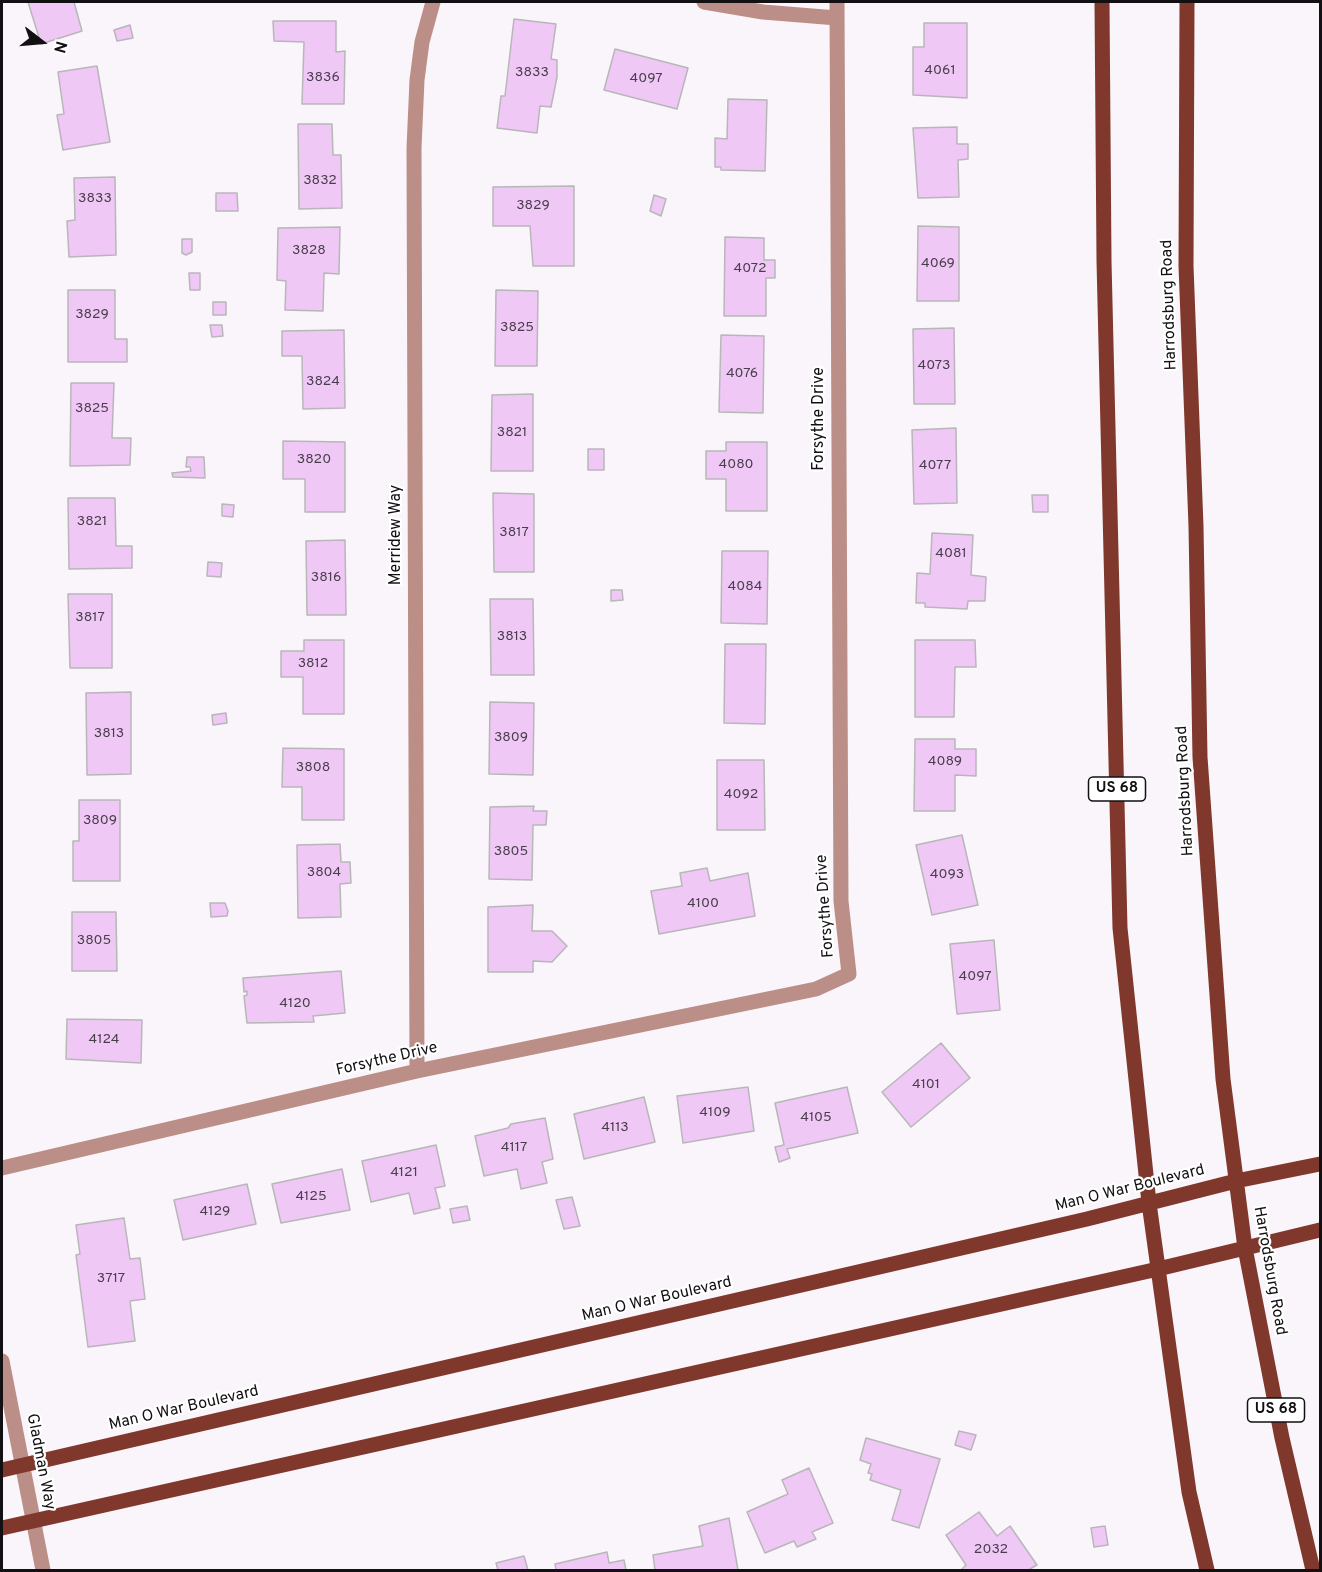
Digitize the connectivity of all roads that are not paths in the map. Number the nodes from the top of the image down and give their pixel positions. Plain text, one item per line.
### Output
1 (433, 2) edge
2 (704, 2) edge
3 (837, 2) edge
4 (1102, 2) edge
5 (1187, 2) edge
6 (837, 18) junction
7 (417, 1071) junction
8 (1320, 1164) edge
9 (2, 1168) edge
10 (1236, 1180) junction
11 (1149, 1203) junction
12 (1320, 1230) edge
13 (1245, 1248) junction
14 (1158, 1269) junction
15 (2, 1361) edge
16 (23, 1465) junction
17 (2, 1470) edge
18 (33, 1521) junction
19 (2, 1528) edge
20 (43, 1570) edge
21 (1207, 1570) edge
22 (1313, 1570) edge

1 - 7 street, Merridew Way
2 - 6 street
3 - 6 street, Forsythe Drive
4 - 11 main road, US 68
5 - 10 main road, Harrodsburg Road / US 68
6 - 7 street, Forsythe Drive
7 - 9 street, Forsythe Drive
8 - 10 main road, Man O War Boulevard
10 - 11 main road, Man O War Boulevard
10 - 13 main road, Harrodsburg Road / US 68
11 - 14 main road, US 68
11 - 16 main road, Man O War Boulevard
12 - 13 main road
13 - 14 main road
13 - 22 main road, Harrodsburg Road / US 68
14 - 18 main road
14 - 21 main road, US 68
15 - 16 street, Gladman Way
16 - 17 main road, Man O War Boulevard
16 - 18 street, Gladman Way
18 - 19 main road
18 - 20 street, Gladman Way

